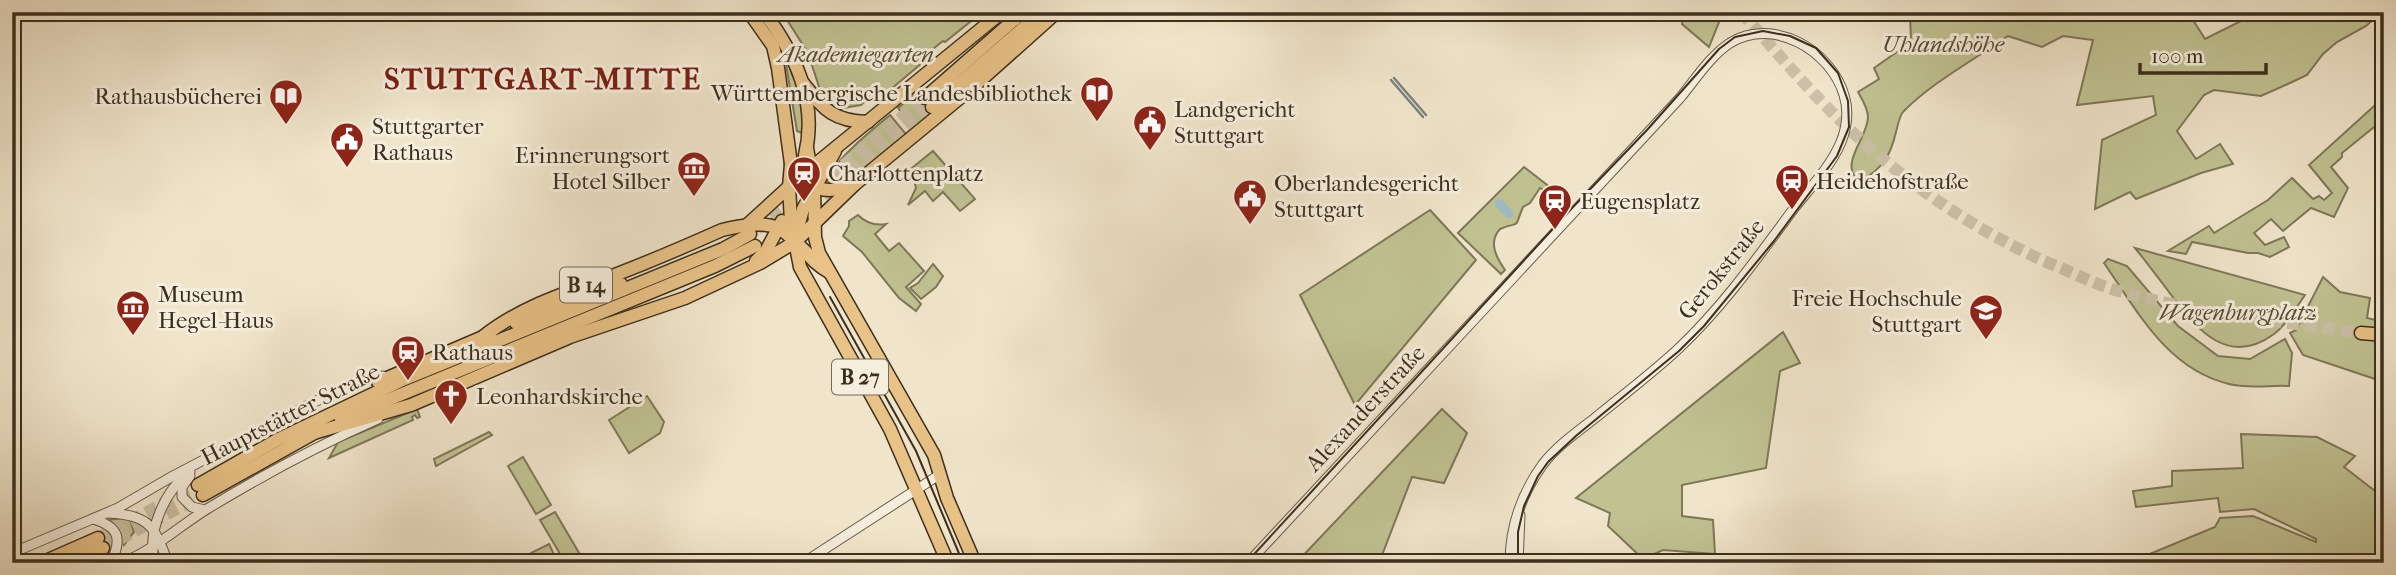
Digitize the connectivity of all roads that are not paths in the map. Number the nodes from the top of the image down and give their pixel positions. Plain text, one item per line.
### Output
1 (749, 12) edge
2 (764, 12) edge
3 (1002, 12) edge
4 (1023, 12) edge
5 (1042, 12) edge
6 (1057, 12) edge
7 (803, 83) junction
8 (868, 122) junction
9 (788, 137) junction
10 (807, 142) junction
11 (791, 164) junction
12 (811, 173) junction
13 (855, 184) junction
14 (789, 187) junction
15 (814, 187) junction
16 (833, 189) junction
17 (790, 205) junction
18 (814, 225) junction
19 (779, 228) junction
20 (795, 243) junction
21 (752, 246) junction
22 (830, 272) junction
23 (1509, 281) joint
24 (641, 283) junction
25 (836, 285) junction
26 (815, 295) junction
27 (602, 312) junction
28 (2361, 333) tunnel mouth
29 (2384, 335) edge
30 (484, 336) junction
31 (570, 337) junction
32 (395, 374) junction
33 (425, 383) junction
34 (346, 406) junction
35 (391, 412) junction
36 (310, 434) junction
37 (202, 461) junction
38 (939, 475) junction
39 (918, 489) junction
40 (1520, 509) junction
41 (205, 510) junction
42 (107, 513) junction
43 (93, 519) junction
44 (154, 532) junction
45 (161, 541) junction
46 (152, 546) junction
47 (142, 552) junction
48 (12, 553) edge
49 (41, 563) edge
50 (69, 563) edge
51 (111, 563) edge
52 (121, 563) edge
53 (155, 563) edge
54 (169, 563) edge
55 (803, 563) edge
56 (948, 563) edge
57 (975, 563) edge
58 (1248, 563) edge
59 (1510, 563) edge
60 (1518, 563) edge

1 - 9 main road, B 27
2 - 7 main road, B 27
3 - 8 main road
4 - 5 main road
6 - 13 main road, B 14
7 - 8 main road, B 27
7 - 10 main road, B 27
8 - 12 main road, B 27
9 - 10 main road
9 - 11 main road, B 27
10 - 12 main road, B 27
11 - 12 main road
11 - 14 main road, B 27
12 - 14 main road, B 14
12 - 15 main road, B 27
12 - 16 main road
12 - 17 main road, B 27
13 - 16 main road, B 14
13 - 18 main road, B 14
14 - 17 main road, B 27
14 - 21 main road, B 14
15 - 16 main road, B 14
15 - 18 main road, B 27
15 - 20 main road, B 27
17 - 19 main road, B 27
17 - 20 main road, B 27
18 - 20 main road, B 14
18 - 22 main road, B 27
19 - 20 main road
19 - 21 main road, B 27
19 - 21 main road, B 14
20 - 21 main road, B 14
20 - 22 main road
20 - 26 main road, B 27
21 - 24 main road, Hauptstätter Straße / B 14
21 - 27 main road, Hauptstätter Straße / B 14
21 - 30 main road, B 14
21 - 31 main road, B 14
22 - 25 main road, B 27
23 - 40 street, Gerokstraße
23 - 58 street, Alexanderstraße
24 - 30 main road, B 14
24 - 34 main road, Hauptstätter Straße / B 14
25 - 26 main road
25 - 38 main road, B 27
26 - 39 main road, B 27
27 - 31 main road, B 14
27 - 33 main road, Hauptstätter Straße / B 14
28 - 29 main road
30 - 32 main road, B 14
31 - 35 main road, B 14
32 - 34 main road, B 14
32 - 37 street
33 - 35 street
33 - 36 main road, Hauptstätter Straße / B 14
34 - 36 main road, Hauptstätter Straße / B 14
35 - 36 main road, B 14
35 - 41 street
37 - 41 street
37 - 42 street
37 - 44 street
38 - 39 street
38 - 57 main road, B 27
39 - 55 street
39 - 56 main road, B 27
40 - 59 street, Gerokstraße
40 - 60 street, Gerokstraße
41 - 45 street
42 - 43 street
42 - 44 street
43 - 48 street
43 - 51 street
44 - 45 street
44 - 46 street
45 - 46 street
45 - 54 street
46 - 47 street
46 - 53 street
47 - 52 street
47 - 53 street
49 - 50 main road

